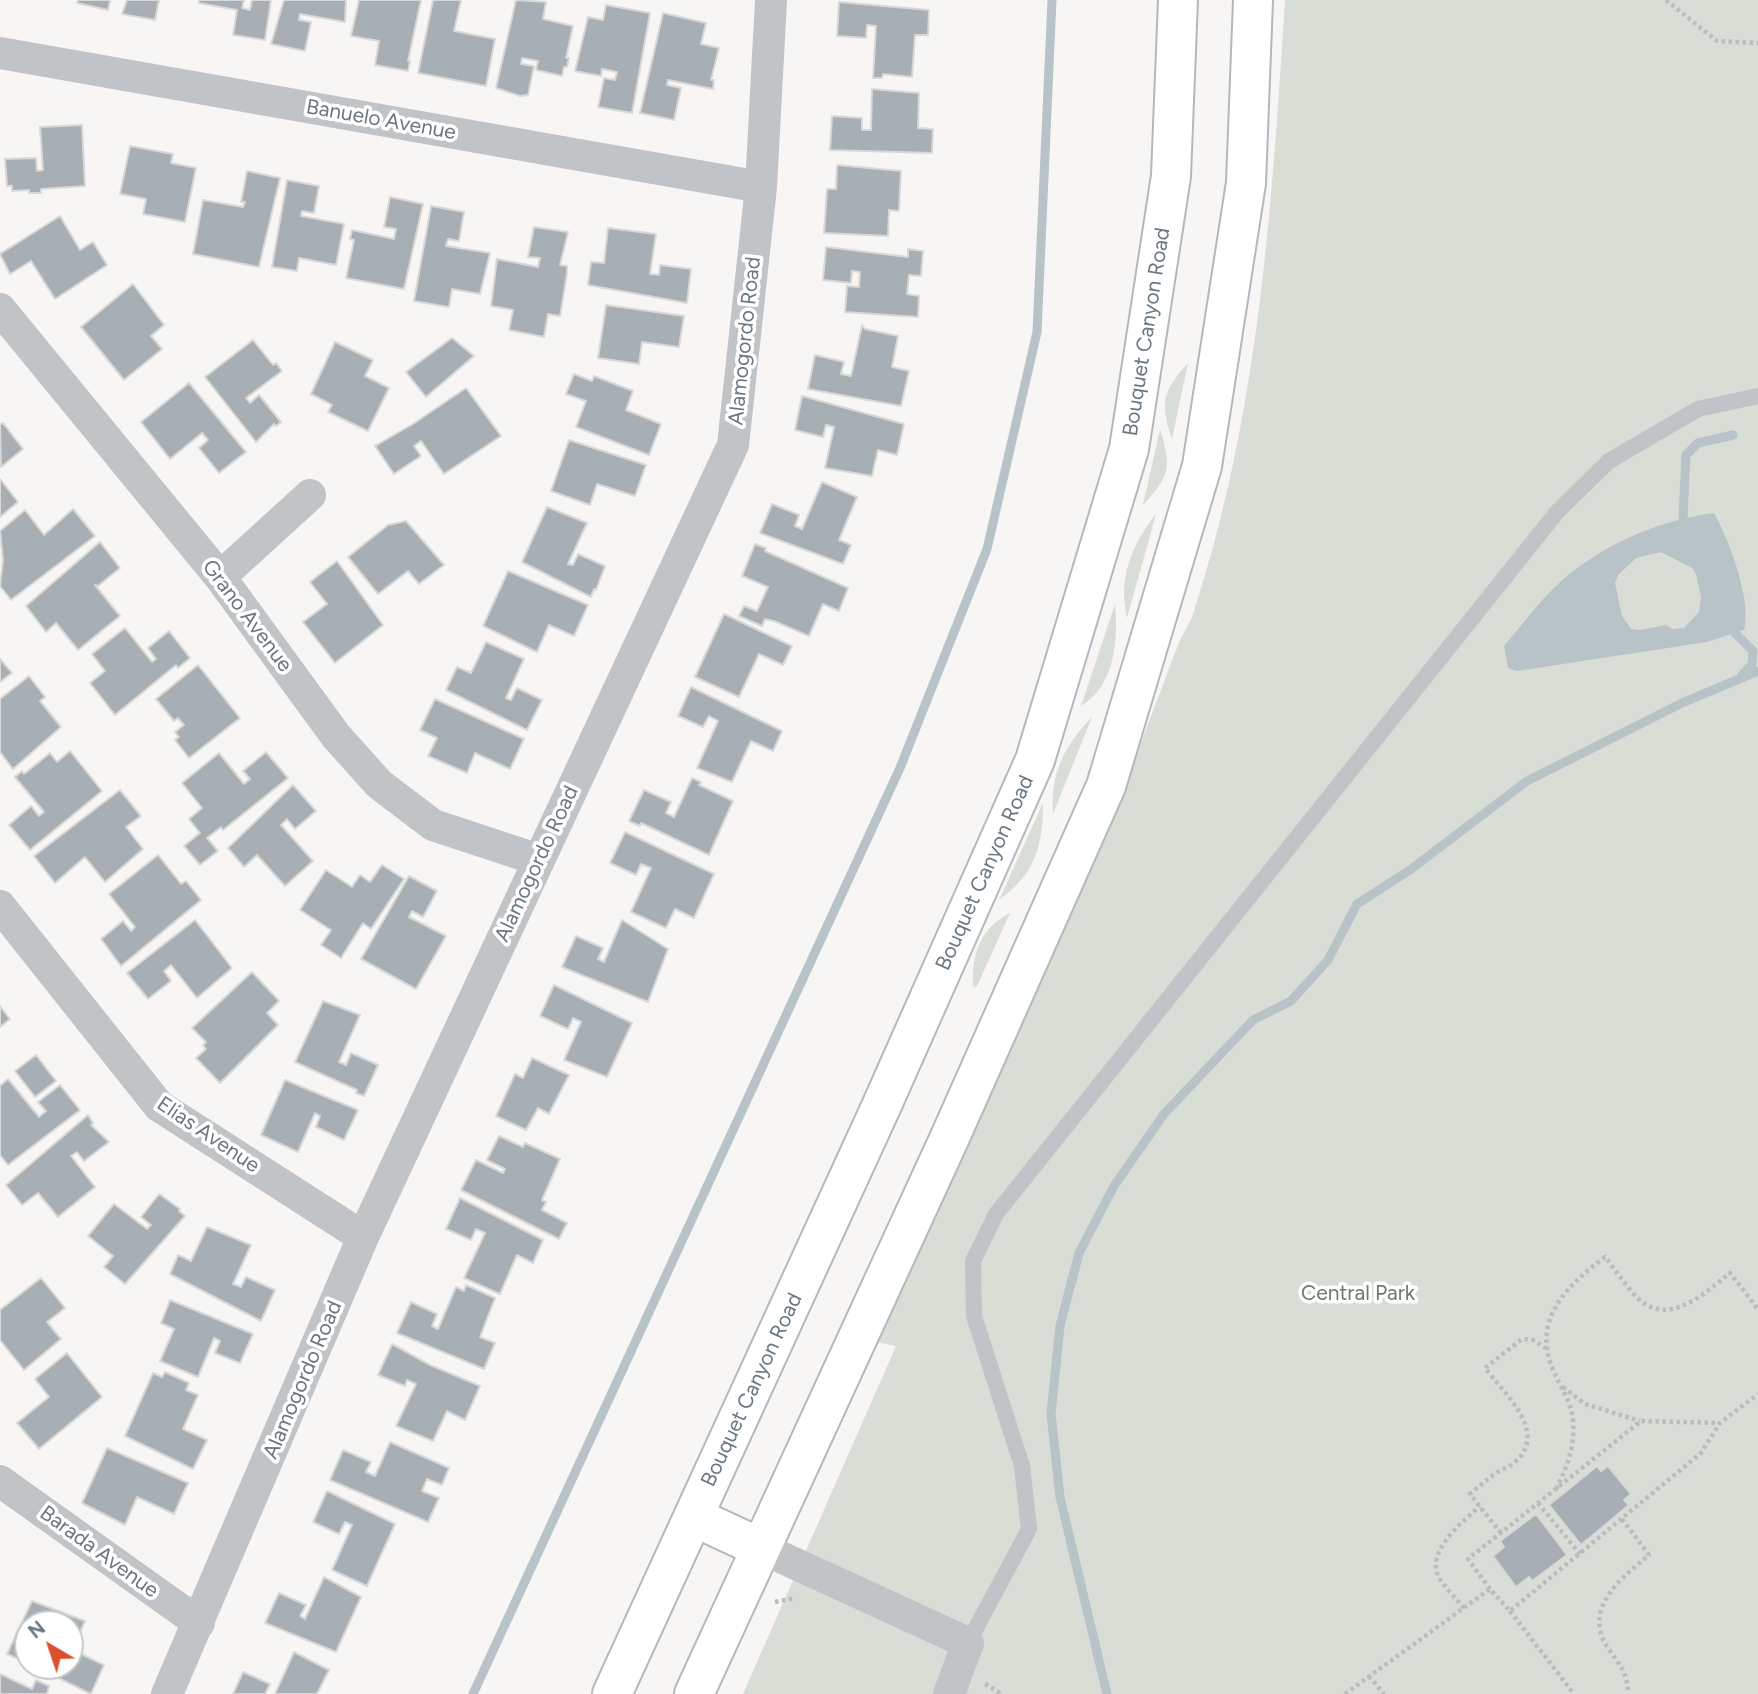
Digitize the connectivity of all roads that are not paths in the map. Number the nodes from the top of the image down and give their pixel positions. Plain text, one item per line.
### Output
1 (771, 0) edge
2 (1178, 0) edge
3 (1253, 0) edge
4 (0, 53) edge
5 (761, 187) junction
6 (0, 309) edge
7 (1758, 396) edge
8 (310, 495) dead end
9 (220, 577) junction
10 (539, 860) junction
11 (0, 906) edge
12 (363, 1237) junction
13 (0, 1481) edge
14 (694, 1517) junction
15 (761, 1548) junction
16 (199, 1623) junction
17 (968, 1643) junction
18 (167, 1694) edge
19 (612, 1694) edge
20 (694, 1694) edge
21 (948, 1694) edge

1 - 5 street, Alamogordo Road
2 - 14 main road, Bouquet Canyon Road
3 - 15 main road
4 - 5 street, Banuelo Avenue
5 - 10 street, Alamogordo Road
6 - 9 street, Grano Avenue
7 - 17 lane
8 - 9 street
9 - 10 street, Grano Avenue
10 - 12 street, Alamogordo Road
11 - 12 street, Elias Avenue
12 - 16 street, Alamogordo Road
13 - 16 street, Barada Avenue
14 - 15 main road
14 - 19 main road, Bouquet Canyon Road
15 - 17 street
15 - 20 main road
16 - 18 street, Alamogordo Road
17 - 21 street

